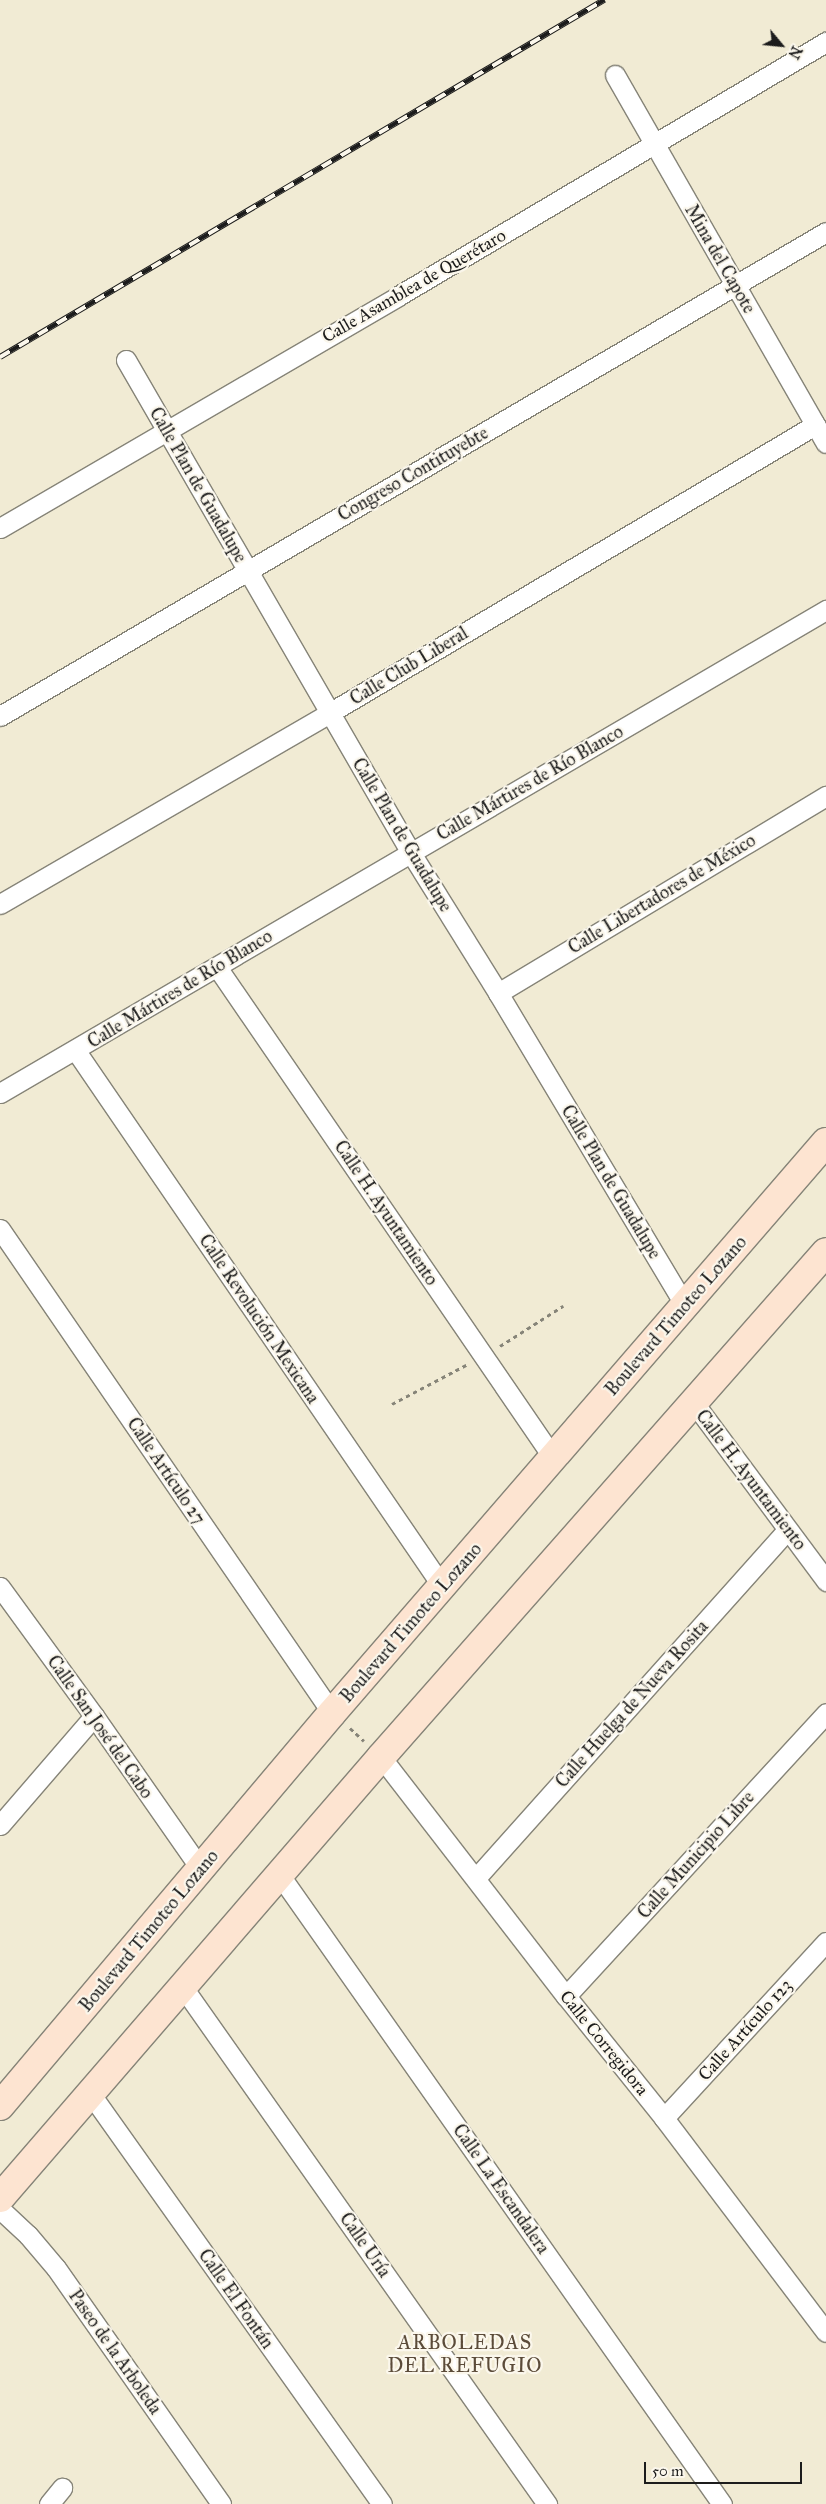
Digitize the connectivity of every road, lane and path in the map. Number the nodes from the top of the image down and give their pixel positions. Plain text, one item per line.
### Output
1 (826, 42) edge
2 (615, 75) dead end
3 (654, 145) junction
4 (826, 232) edge
5 (735, 286) junction
6 (126, 360) dead end
7 (815, 425) junction
8 (166, 431) junction
9 (826, 443) edge
10 (0, 528) edge
11 (248, 571) junction
12 (826, 610) edge
13 (331, 712) junction
14 (0, 716) edge
15 (826, 796) edge
16 (411, 853) junction
17 (0, 904) edge
18 (217, 966) junction
19 (498, 993) junction
20 (76, 1051) junction
21 (0, 1093) edge
22 (826, 1142) edge
23 (0, 1229) edge
24 (826, 1252) edge
25 (685, 1305) junction
26 (694, 1403) junction
27 (554, 1459) junction
28 (787, 1530) junction
29 (826, 1581) edge
30 (442, 1586) junction
31 (3, 1601) edge
32 (332, 1713) junction
33 (826, 1713) edge
34 (94, 1716) junction
35 (381, 1756) junction
36 (0, 1825) edge
37 (200, 1868) junction
38 (279, 1874) junction
39 (476, 1878) junction
40 (826, 1942) edge
41 (182, 1986) junction
42 (566, 1996) junction
43 (90, 2093) junction
44 (0, 2106) edge
45 (664, 2118) junction
46 (0, 2198) edge
47 (0, 2209) edge
48 (826, 2331) edge
49 (62, 2488) dead end
50 (49, 2504) edge
51 (221, 2504) edge
52 (382, 2504) edge
53 (548, 2504) edge
54 (722, 2504) edge

1 - 3 street, Calle Asamblea de Querétaro
2 - 3 street, Mina del Capote
3 - 5 street, Mina del Capote
3 - 8 street, Calle Asamblea de Querétaro
4 - 5 street, Congreso Contituyebte
5 - 7 street, Mina del Capote
5 - 11 street, Congreso Contituyebte
6 - 8 street, Calle Plan de Guadalupe
7 - 9 street, Mina del Capote
7 - 13 street, Calle Club Liberal
8 - 10 street, Calle Asamblea de Querétaro
8 - 11 street, Calle Plan de Guadalupe
11 - 13 street, Calle Plan de Guadalupe
11 - 14 street, Congreso Contituyebte
12 - 16 street, Calle Mártires de Río Blanco
13 - 16 street, Calle Plan de Guadalupe
13 - 17 street, Calle Club Liberal
15 - 19 street, Calle Libertadores de México
16 - 18 street, Calle Mártires de Río Blanco
16 - 19 street, Calle Plan de Guadalupe
18 - 20 street, Calle Mártires de Río Blanco
18 - 27 street, Calle H. Ayuntamiento
19 - 25 street, Calle Plan de Guadalupe
20 - 21 street, Calle Mártires de Río Blanco
20 - 30 street, Calle Revolución Mexicana
22 - 25 main road, Boulevard Timoteo Lozano
23 - 32 street, Calle Artículo 27
24 - 26 main road
25 - 27 main road, Boulevard Timoteo Lozano
26 - 28 street, Calle H. Ayuntamiento
26 - 35 main road
27 - 30 main road, Boulevard Timoteo Lozano
28 - 29 street, Calle H. Ayuntamiento
28 - 39 street, Calle Huelga de Nueva Rosita
30 - 32 main road, Boulevard Timoteo Lozano
31 - 34 street, Calle San José del Cabo
32 - 35 path
32 - 37 main road, Boulevard Timoteo Lozano
33 - 42 street, Calle Municipio Libre
34 - 36 street
34 - 37 street, Calle San José del Cabo
35 - 38 main road
35 - 39 street, Calle Corregidora
37 - 44 main road, Boulevard Timoteo Lozano
38 - 41 main road
38 - 54 street, Calle La Escandalera
39 - 42 street, Calle Corregidora
40 - 45 street, Calle Artículo 123
41 - 43 main road
41 - 53 street, Calle Uría
42 - 45 street, Calle Corregidora
43 - 46 main road
43 - 52 street, Calle El Fontán
45 - 48 street, Calle Corregidora
47 - 51 street, Paseo de la Arboleda
49 - 50 street

